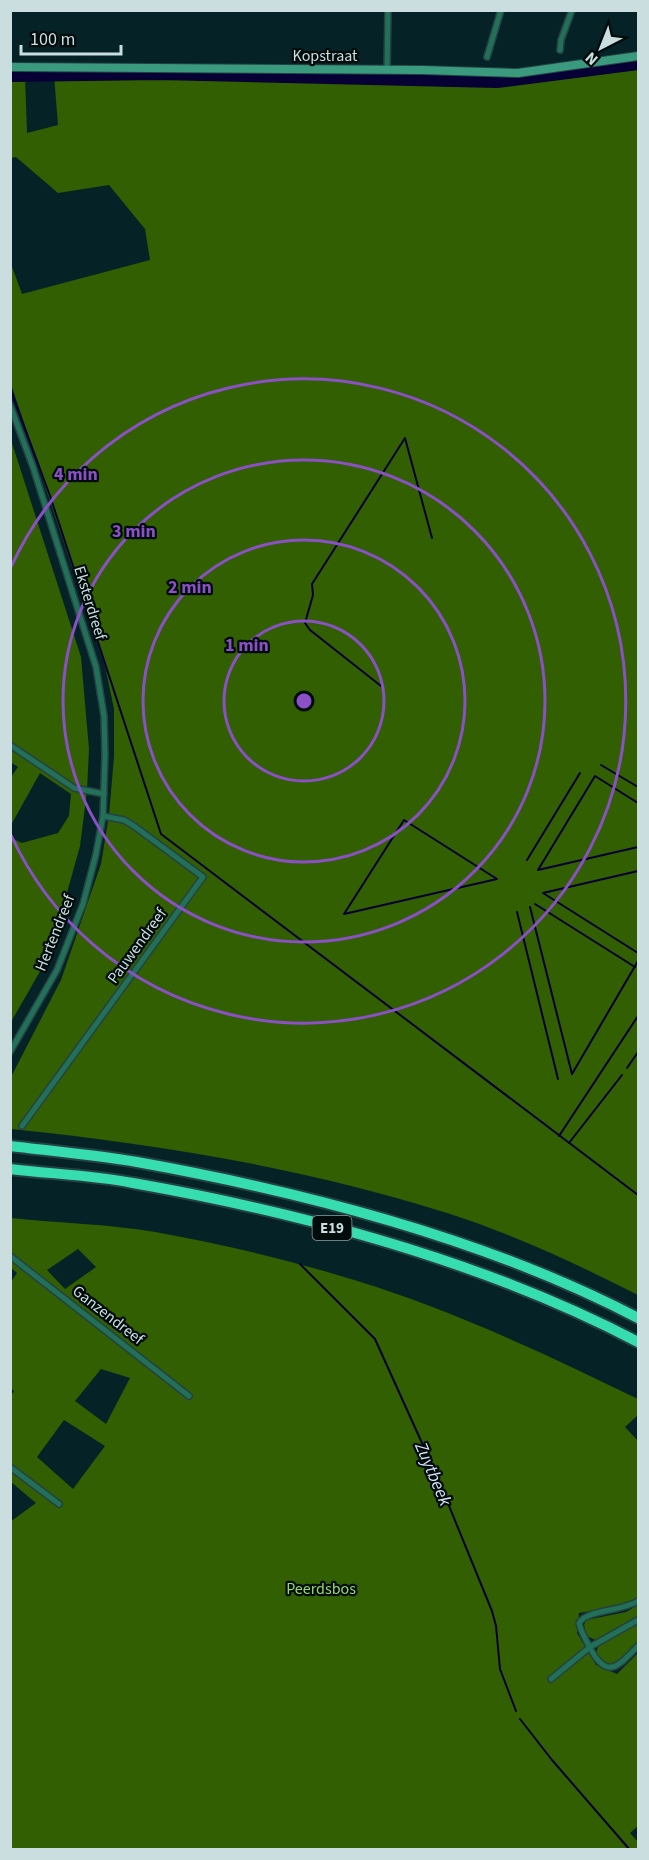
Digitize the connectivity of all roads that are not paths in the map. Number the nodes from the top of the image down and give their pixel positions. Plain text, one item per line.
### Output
1 (388, 10) edge
2 (501, 10) edge
3 (572, 10) edge
4 (560, 50) dead end
5 (639, 56) edge
6 (487, 57) dead end
7 (10, 67) edge
8 (387, 70) junction
9 (10, 405) edge
10 (10, 745) edge
11 (104, 794) junction
12 (103, 816) junction
13 (10, 1052) edge
14 (22, 1126) dead end
15 (10, 1146) edge
16 (10, 1169) edge
17 (10, 1256) edge
18 (639, 1318) edge
19 (639, 1342) edge
20 (189, 1396) dead end
21 (10, 1467) edge
22 (59, 1504) dead end
23 (639, 1601) edge
24 (639, 1620) edge
25 (639, 1646) edge
26 (590, 1647) junction
27 (551, 1678) dead end

1 - 8 street
2 - 6 street
3 - 4 street
5 - 8 main road, Kopstraat
7 - 8 main road, Kopstraat
9 - 11 street, Eksterdreef
10 - 11 street
11 - 12 street, Eksterdreef
12 - 13 street, Hertendreef
12 - 14 street, Pauwendreef
15 - 18 highway, E19
16 - 19 highway, E19
17 - 20 street, Ganzendreef
21 - 22 street
23 - 26 street
24 - 26 street
25 - 26 street
26 - 27 street

